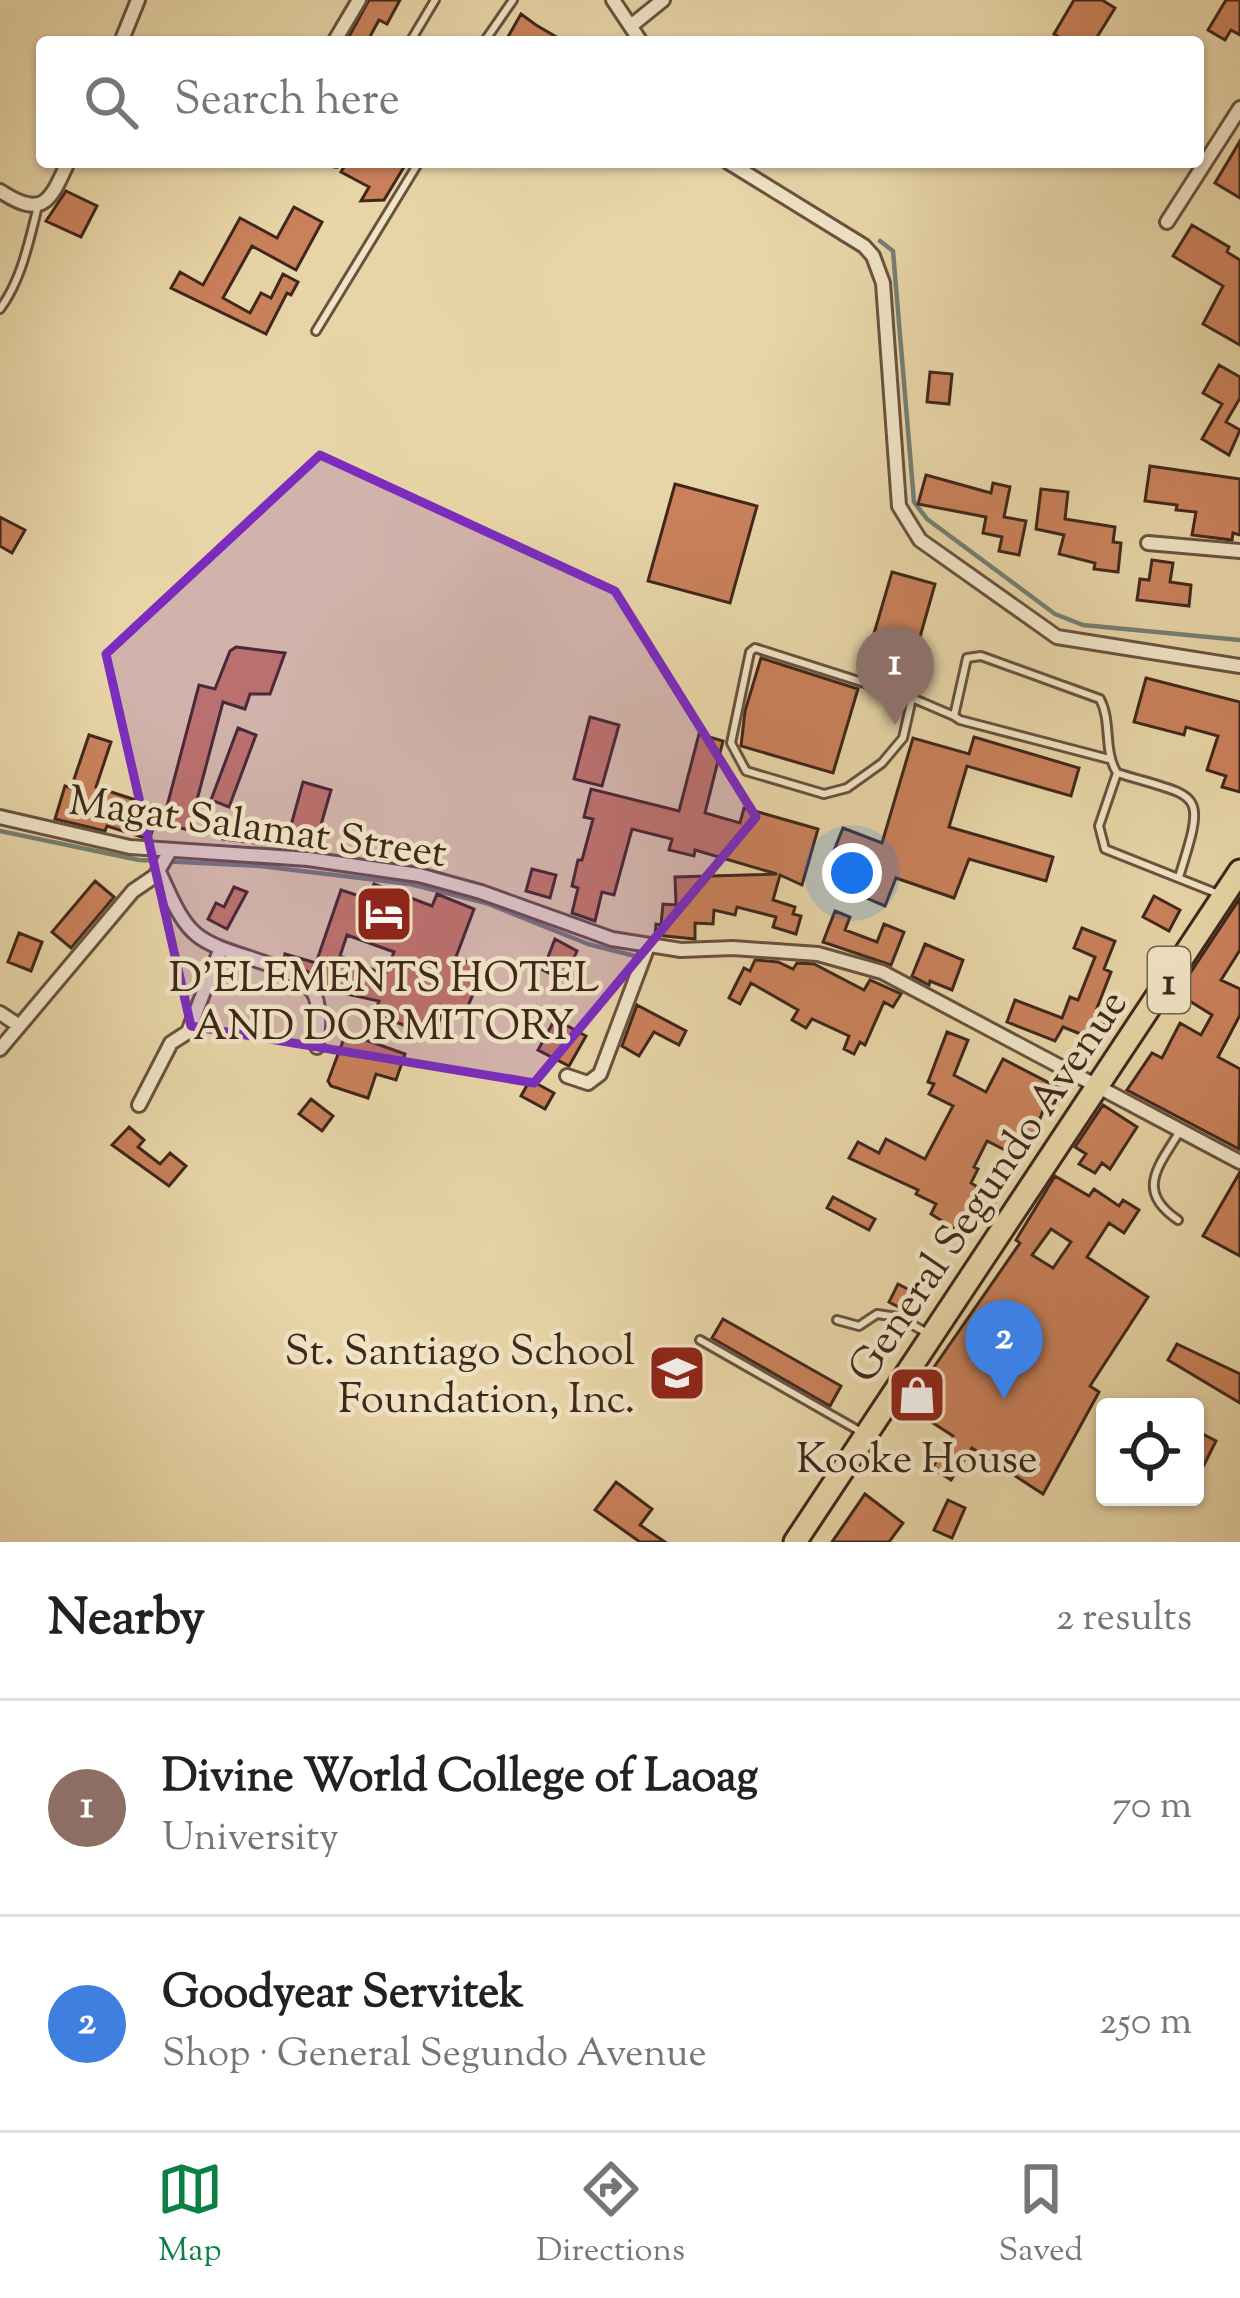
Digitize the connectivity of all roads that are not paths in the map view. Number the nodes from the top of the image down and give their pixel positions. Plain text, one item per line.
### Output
1 (138, 0) edge
2 (359, 0) edge
3 (435, 0) edge
4 (513, 0) edge
5 (613, 0) edge
6 (663, 0) edge
7 (632, 25) junction
8 (124, 36) edge
9 (338, 36) edge
10 (414, 36) edge
11 (488, 36) edge
12 (638, 36) edge
13 (1240, 108) edge
14 (1204, 164) edge
15 (65, 168) edge
16 (415, 168) edge
17 (738, 168) edge
18 (1202, 168) edge
19 (0, 191) edge
20 (38, 206) junction
21 (1167, 222) dead end
22 (0, 309) edge
23 (316, 331) dead end
24 (1148, 543) dead end
25 (1240, 551) edge
26 (1240, 665) edge
27 (912, 698) junction
28 (954, 716) junction
29 (1108, 759) junction
30 (1117, 773) junction
31 (0, 818) edge
32 (165, 861) junction
33 (1240, 871) edge
34 (1179, 878) junction
35 (1223, 896) junction
36 (648, 946) junction
37 (221, 948) junction
38 (0, 1013) edge
39 (18, 1025) junction
40 (0, 1048) edge
41 (317, 1048) dead end
42 (567, 1076) dead end
43 (1098, 1089) junction
44 (139, 1105) dead end
45 (1180, 1131) junction
46 (1240, 1162) edge
47 (1178, 1220) dead end
48 (837, 1320) dead end
49 (932, 1336) junction
50 (700, 1340) dead end
51 (866, 1435) junction
52 (796, 1542) edge

1 - 8 street
2 - 9 street
3 - 10 lane
4 - 11 lane
5 - 7 street
6 - 7 street
7 - 12 street
13 - 14 street
15 - 20 street
16 - 23 lane
17 - 26 street
18 - 21 street
19 - 20 street
20 - 22 lane
24 - 25 street
27 - 27 lane
27 - 28 lane
28 - 29 lane
28 - 29 lane
29 - 30 lane
30 - 34 lane
30 - 34 lane
31 - 32 street, Magat Salamat Street
32 - 36 street, Magat Salamat Street
32 - 37 street
32 - 39 street
33 - 35 highway, General Segundo Avenue / 1
34 - 35 lane
35 - 43 highway, General Segundo Avenue / 1
36 - 42 street
36 - 43 street, Magat Salamat Street
37 - 41 street
37 - 44 street
38 - 39 street
39 - 40 street
43 - 45 street, Magat Salamat Street
43 - 49 highway, General Segundo Avenue / 1
45 - 46 street, Magat Salamat Street
45 - 47 lane
48 - 49 lane
49 - 51 highway, General Segundo Avenue / 1
50 - 51 lane
51 - 52 highway, General Segundo Avenue / 1

